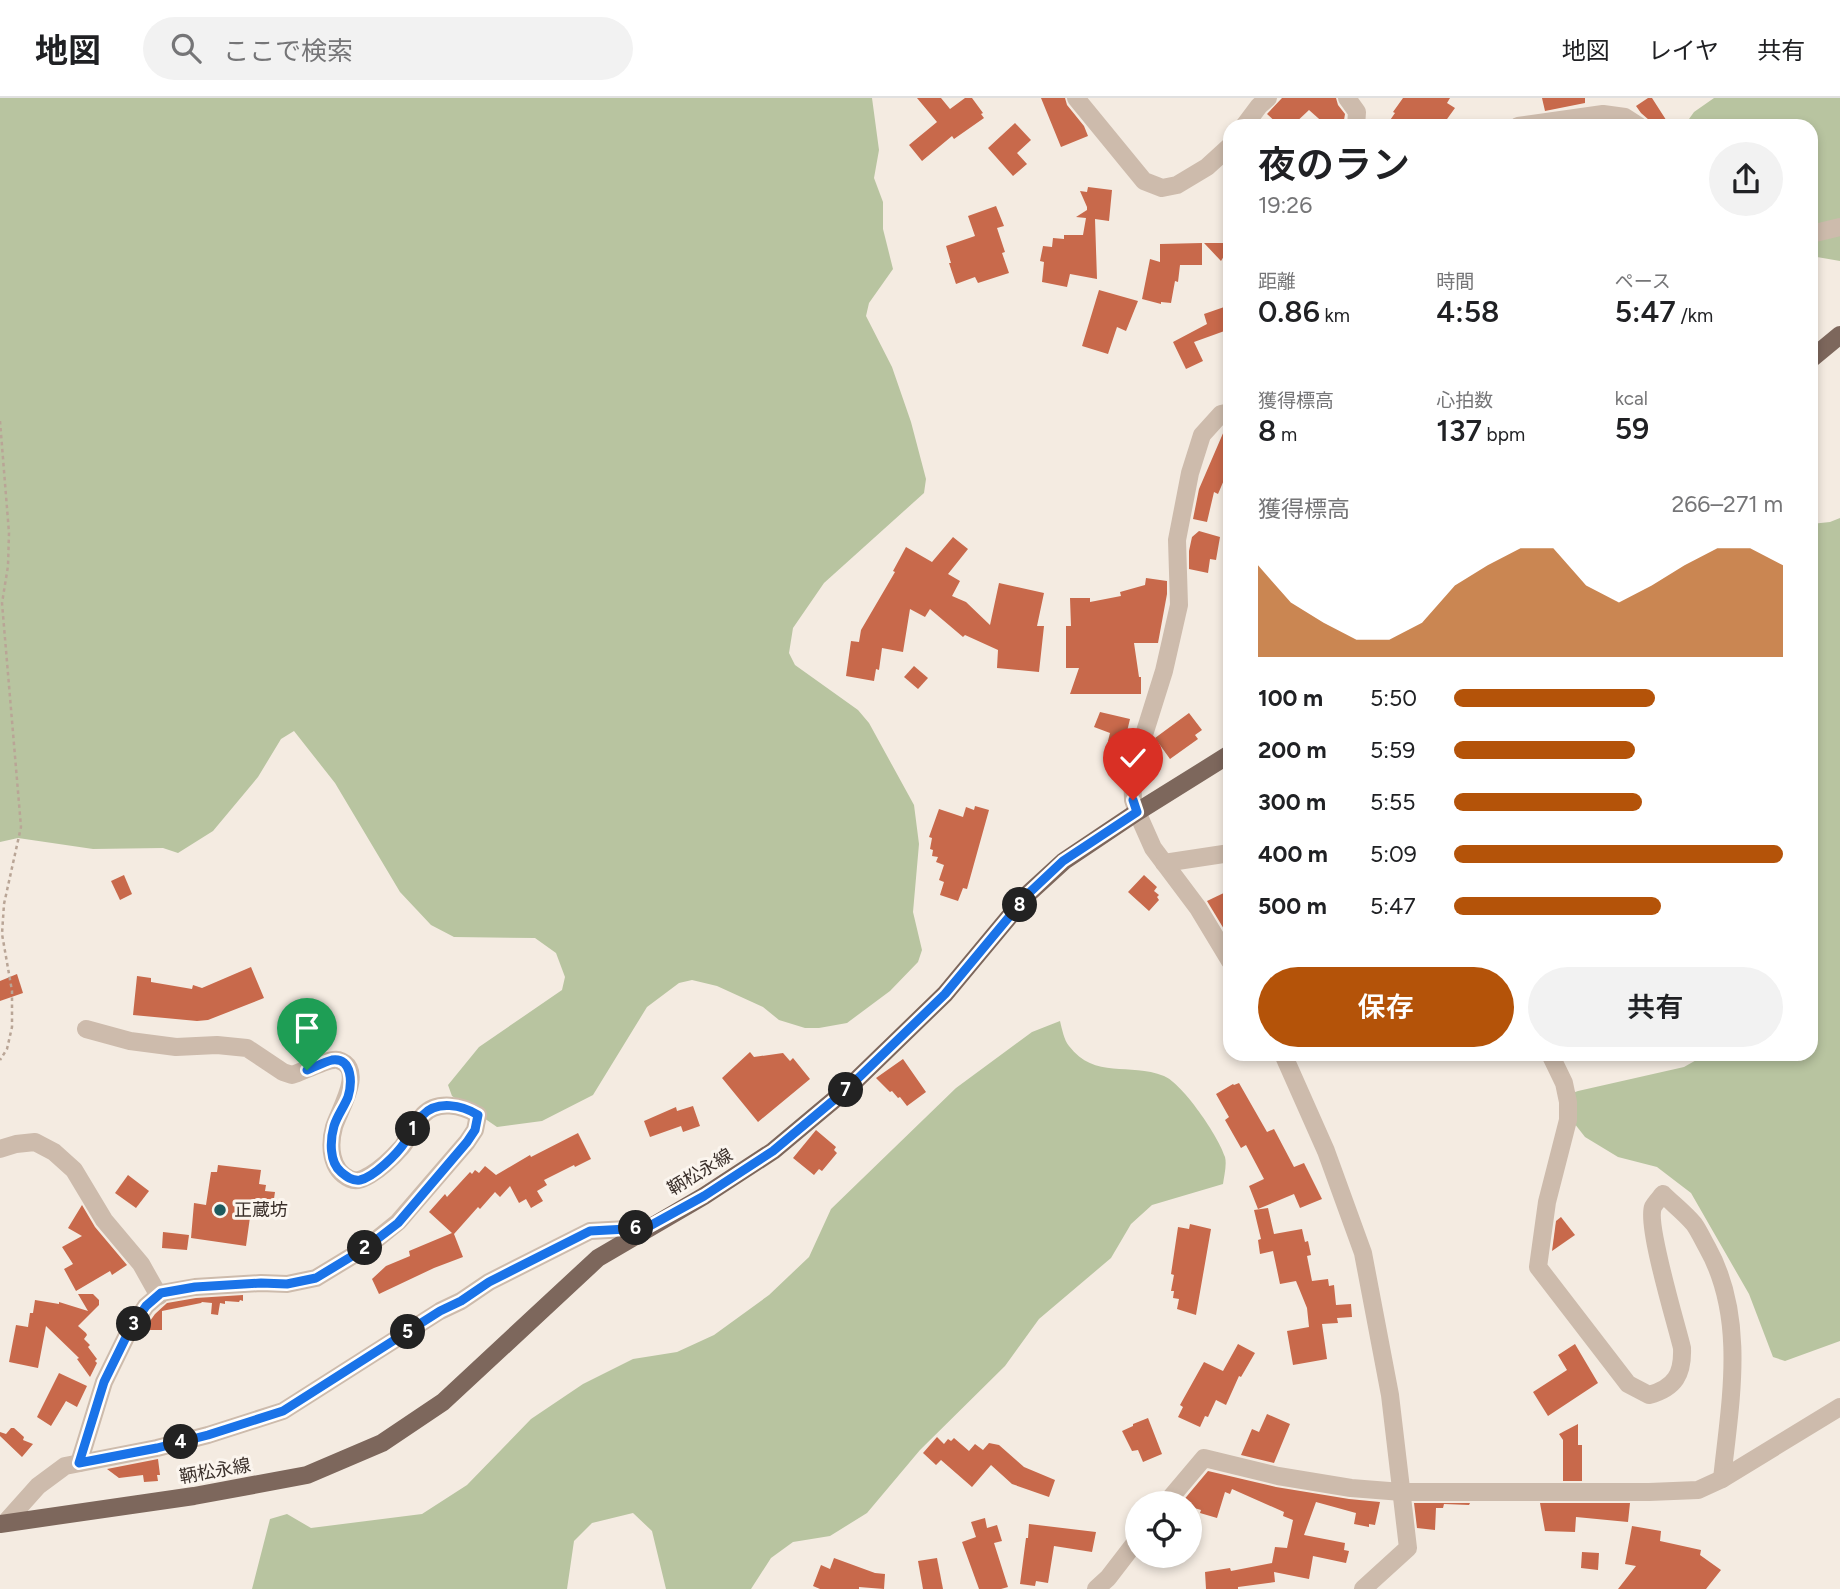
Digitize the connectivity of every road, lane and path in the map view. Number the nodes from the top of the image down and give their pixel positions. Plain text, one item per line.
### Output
1 (1076, 98) edge
2 (1268, 98) edge
3 (1347, 98) edge
4 (1249, 119) edge
5 (1356, 119) edge
6 (1568, 119) edge
7 (1628, 119) edge
8 (1223, 152) edge
9 (1840, 227) edge
10 (1818, 232) edge
11 (1840, 335) edge
12 (1818, 353) edge
13 (1223, 414) edge
14 (0, 421) edge
15 (1223, 758) edge
16 (1137, 812) junction
17 (1223, 854) edge
18 (1164, 863) junction
19 (1223, 949) edge
20 (86, 1029) dead end
21 (0, 1060) edge
22 (1286, 1061) edge
23 (1553, 1061) edge
24 (0, 1149) edge
25 (646, 1228) junction
26 (159, 1296) junction
27 (1840, 1407) edge
28 (79, 1463) junction
29 (1722, 1479) junction
30 (1176, 1491) edge
31 (1402, 1492) junction
32 (3, 1523) edge
33 (1125, 1556) edge
34 (1096, 1589) edge
35 (1363, 1589) edge

1 - 8 street
2 - 4 street
3 - 5 street
6 - 7 street
9 - 10 street
11 - 12 main road
13 - 16 street
14 - 21 path
15 - 16 main road, 鞆松永線
16 - 18 street
16 - 25 main road, 鞆松永線
17 - 18 street
18 - 19 street
20 - 26 street
22 - 31 street
23 - 29 street
24 - 26 street
25 - 28 street
25 - 32 main road, 鞆松永線
26 - 28 street
27 - 29 street
28 - 32 street
29 - 31 street
30 - 31 street
31 - 35 street
33 - 34 street

